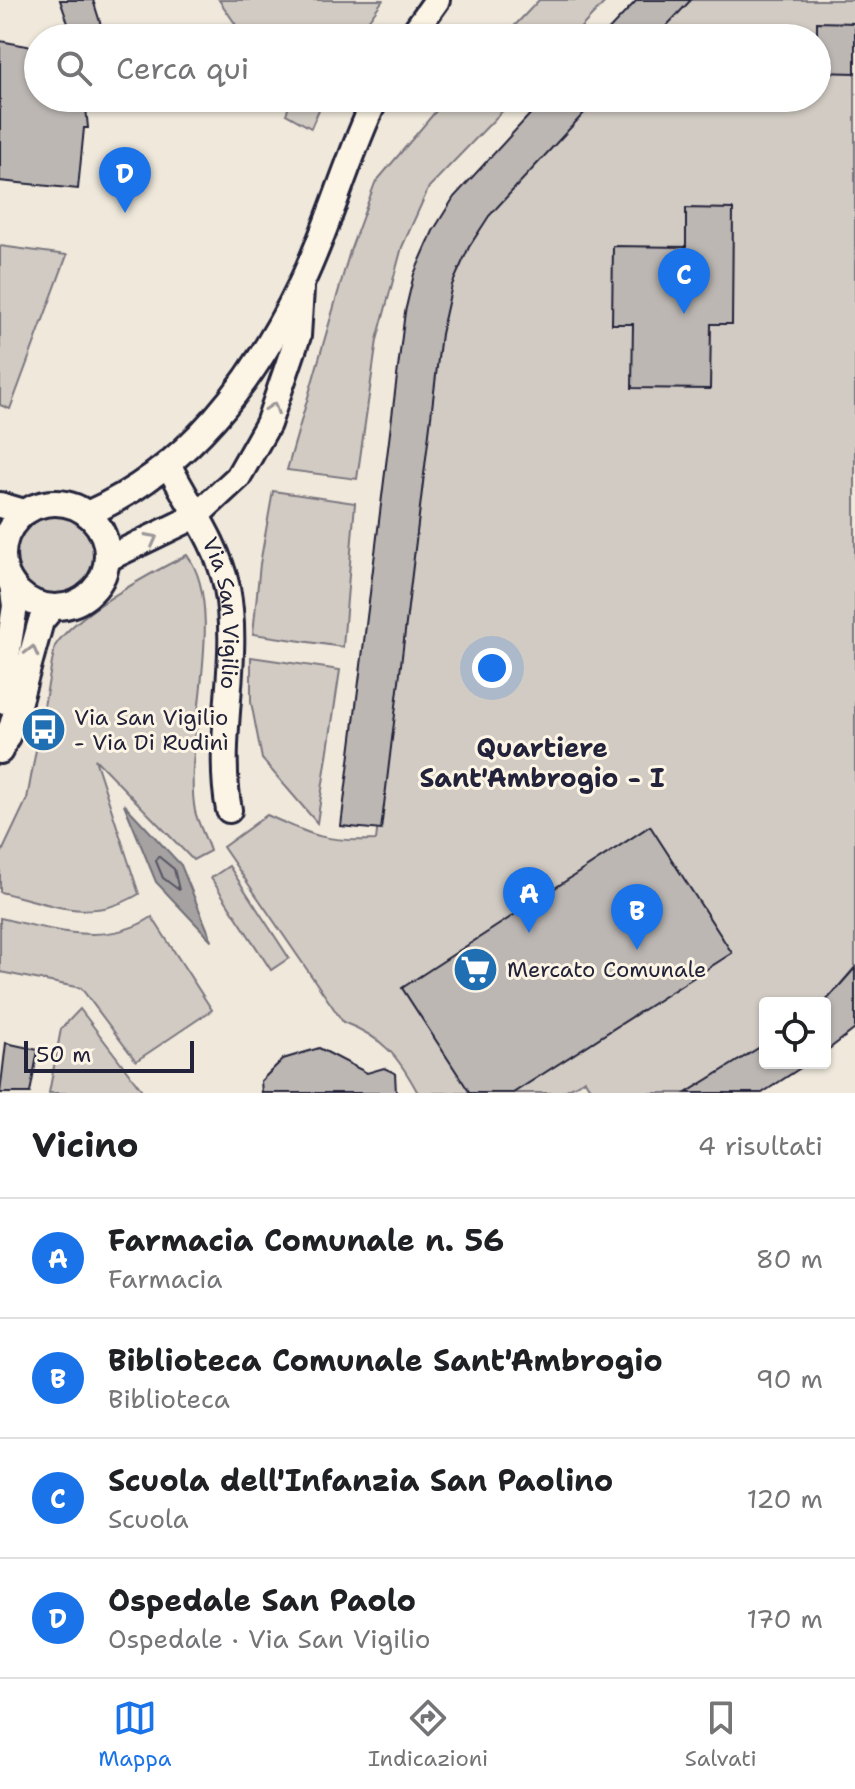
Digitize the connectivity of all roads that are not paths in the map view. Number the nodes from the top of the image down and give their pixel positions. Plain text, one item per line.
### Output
1 (437, 0) edge
2 (420, 24) edge
3 (369, 112) edge
4 (301, 284) junction
5 (169, 466) junction
6 (0, 505) edge
7 (24, 512) junction
8 (87, 514) junction
9 (196, 516) junction
10 (2, 543) edge
11 (107, 559) junction
12 (12, 584) junction
13 (53, 607) junction
14 (0, 701) edge
15 (0, 751) edge
16 (229, 810) dead end

1 - 2 street
3 - 4 street, Via San Vigilio
4 - 5 street, Via San Vigilio
9 -> 4 street, Via San Vigilio
5 - 8 street, Via San Vigilio
5 - 9 street, Via San Vigilio
6 - 7 street
7 - 8 street
7 - 10 street
8 - 11 street
11 -> 9 street, Via San Vigilio
9 - 16 street, Via San Vigilio
10 - 12 street
11 - 13 street
12 - 13 street
12 - 14 street
15 -> 13 street

